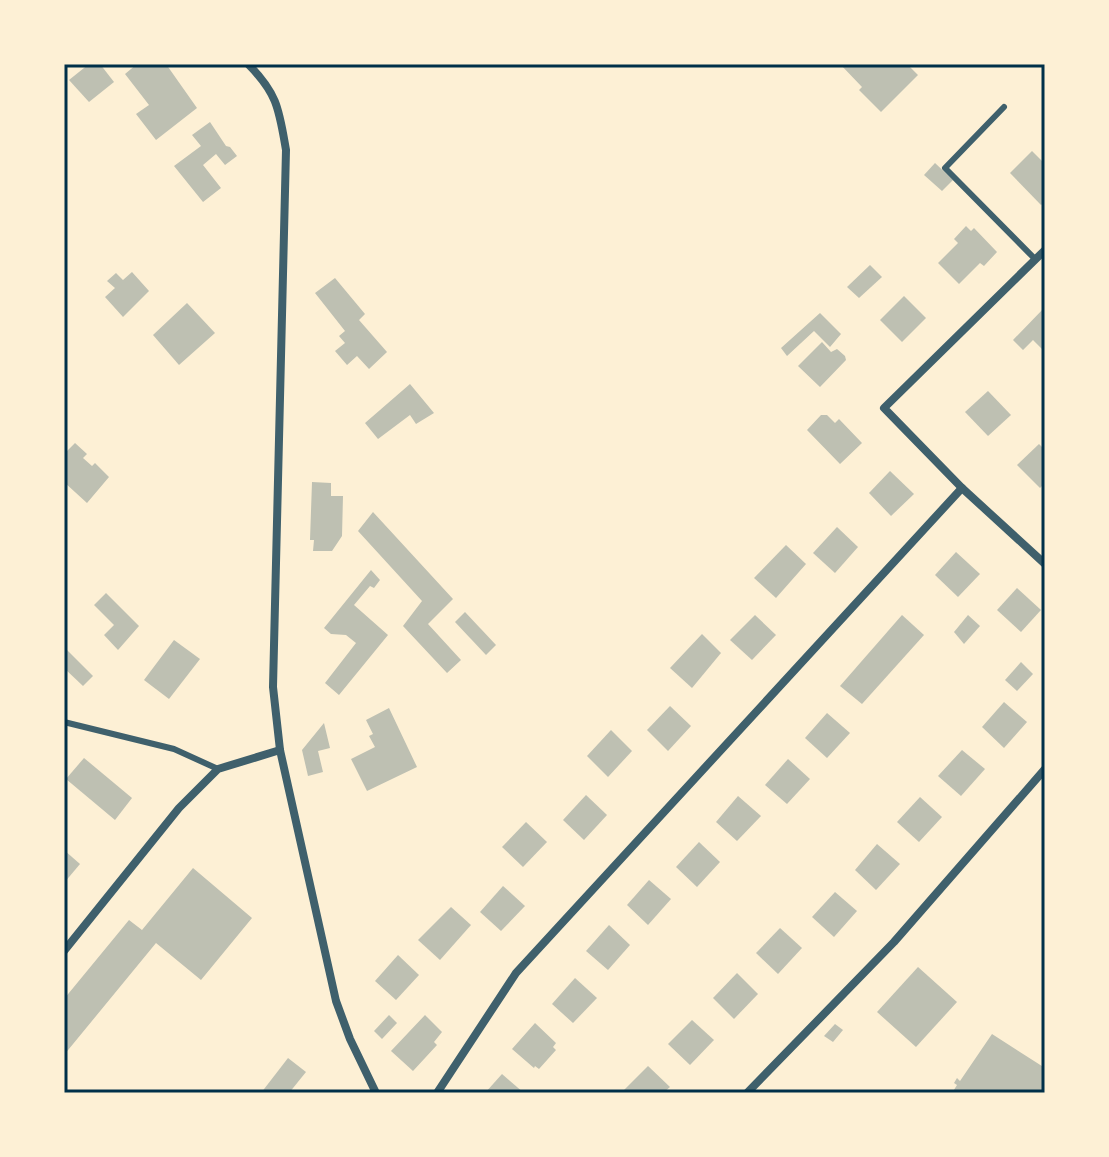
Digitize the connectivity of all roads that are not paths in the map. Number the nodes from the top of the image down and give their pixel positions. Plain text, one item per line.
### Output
1 (248, 64) edge
2 (1004, 107) dead end
3 (1045, 250) edge
4 (1035, 259) junction
5 (1045, 266) edge
6 (962, 488) junction
7 (1045, 564) edge
8 (64, 722) edge
9 (280, 750) junction
10 (218, 769) junction
11 (1045, 769) edge
12 (64, 951) edge
13 (376, 1093) edge
14 (437, 1093) edge
15 (747, 1093) edge

1 - 9 street
2 - 4 lane
3 - 4 street
4 - 5 street
4 - 6 street
6 - 7 street
6 - 14 street
8 - 10 lane
9 - 10 street
9 - 13 street
10 - 12 street
11 - 15 street

